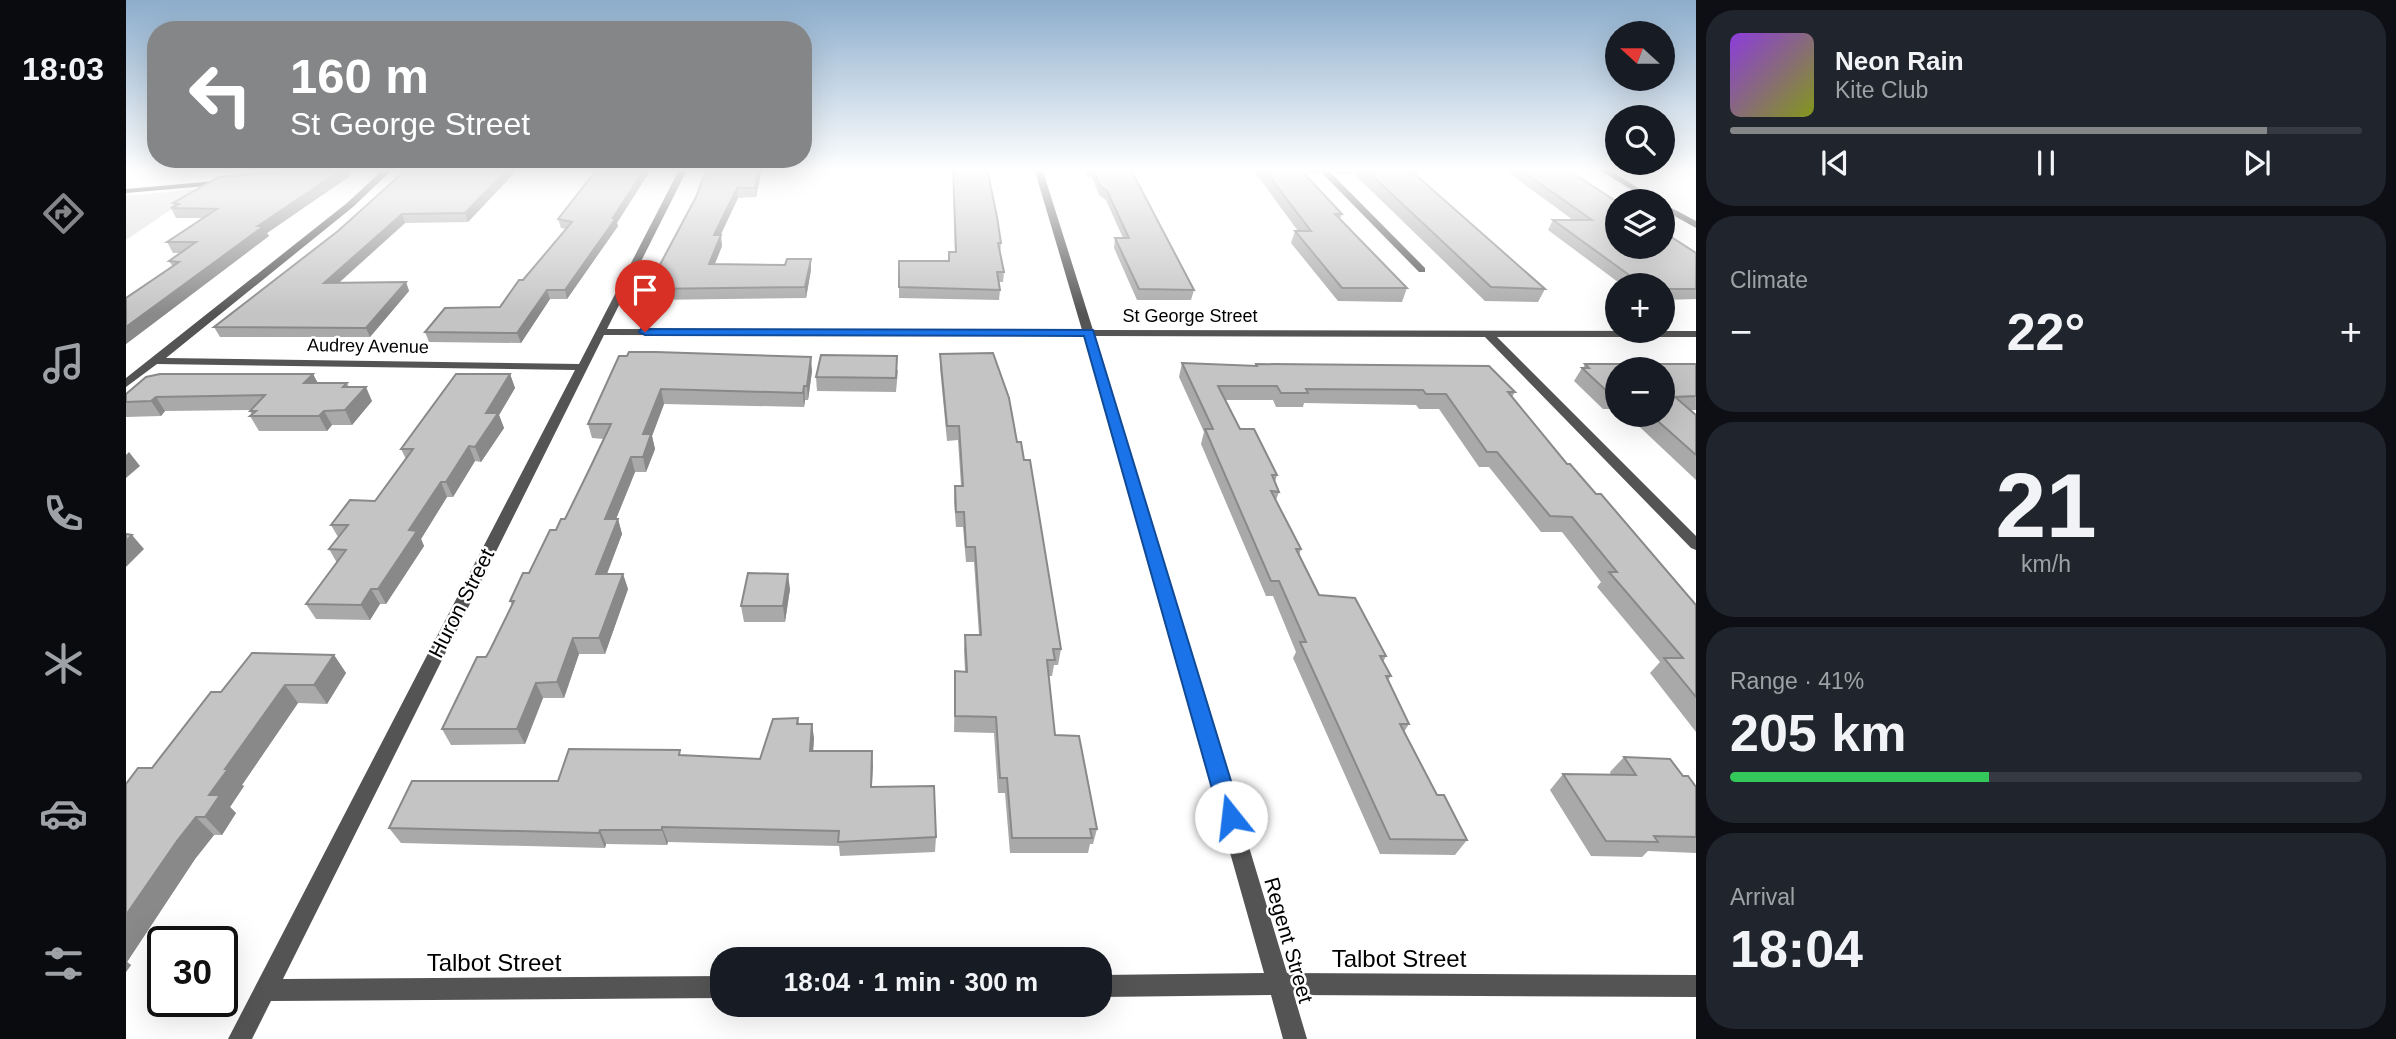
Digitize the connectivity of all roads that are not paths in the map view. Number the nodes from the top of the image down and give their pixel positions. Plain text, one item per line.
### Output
1 (336, 216) edge
2 (659, 216) edge
3 (1053, 216) edge
4 (1369, 216) edge
5 (1422, 270) dead end
6 (601, 332) junction
7 (1089, 333) junction
8 (1488, 334) junction
9 (1696, 334) edge
10 (154, 361) junction
11 (582, 367) junction
12 (126, 384) edge
13 (1696, 545) edge
14 (1281, 984) junction
15 (1112, 985) edge
16 (1696, 986) edge
17 (710, 988) edge
18 (265, 990) junction
19 (240, 1039) edge
20 (1295, 1039) edge

1 - 10 street
2 - 6 street, Huron Street
3 - 7 street, Regent Street
4 - 5 street
6 - 7 street, St George Street
6 - 11 street, Huron Street
7 - 8 street, St George Street
7 - 14 street, Regent Street
8 - 9 street, St George Street
8 - 13 street
10 - 11 street, Audrey Avenue
10 - 12 street
11 - 18 street, Huron Street
14 - 15 street, Talbot Street
14 - 16 street, Talbot Street
14 - 20 street, Regent Street
17 - 18 street, Talbot Street
18 - 19 street, Huron Street

